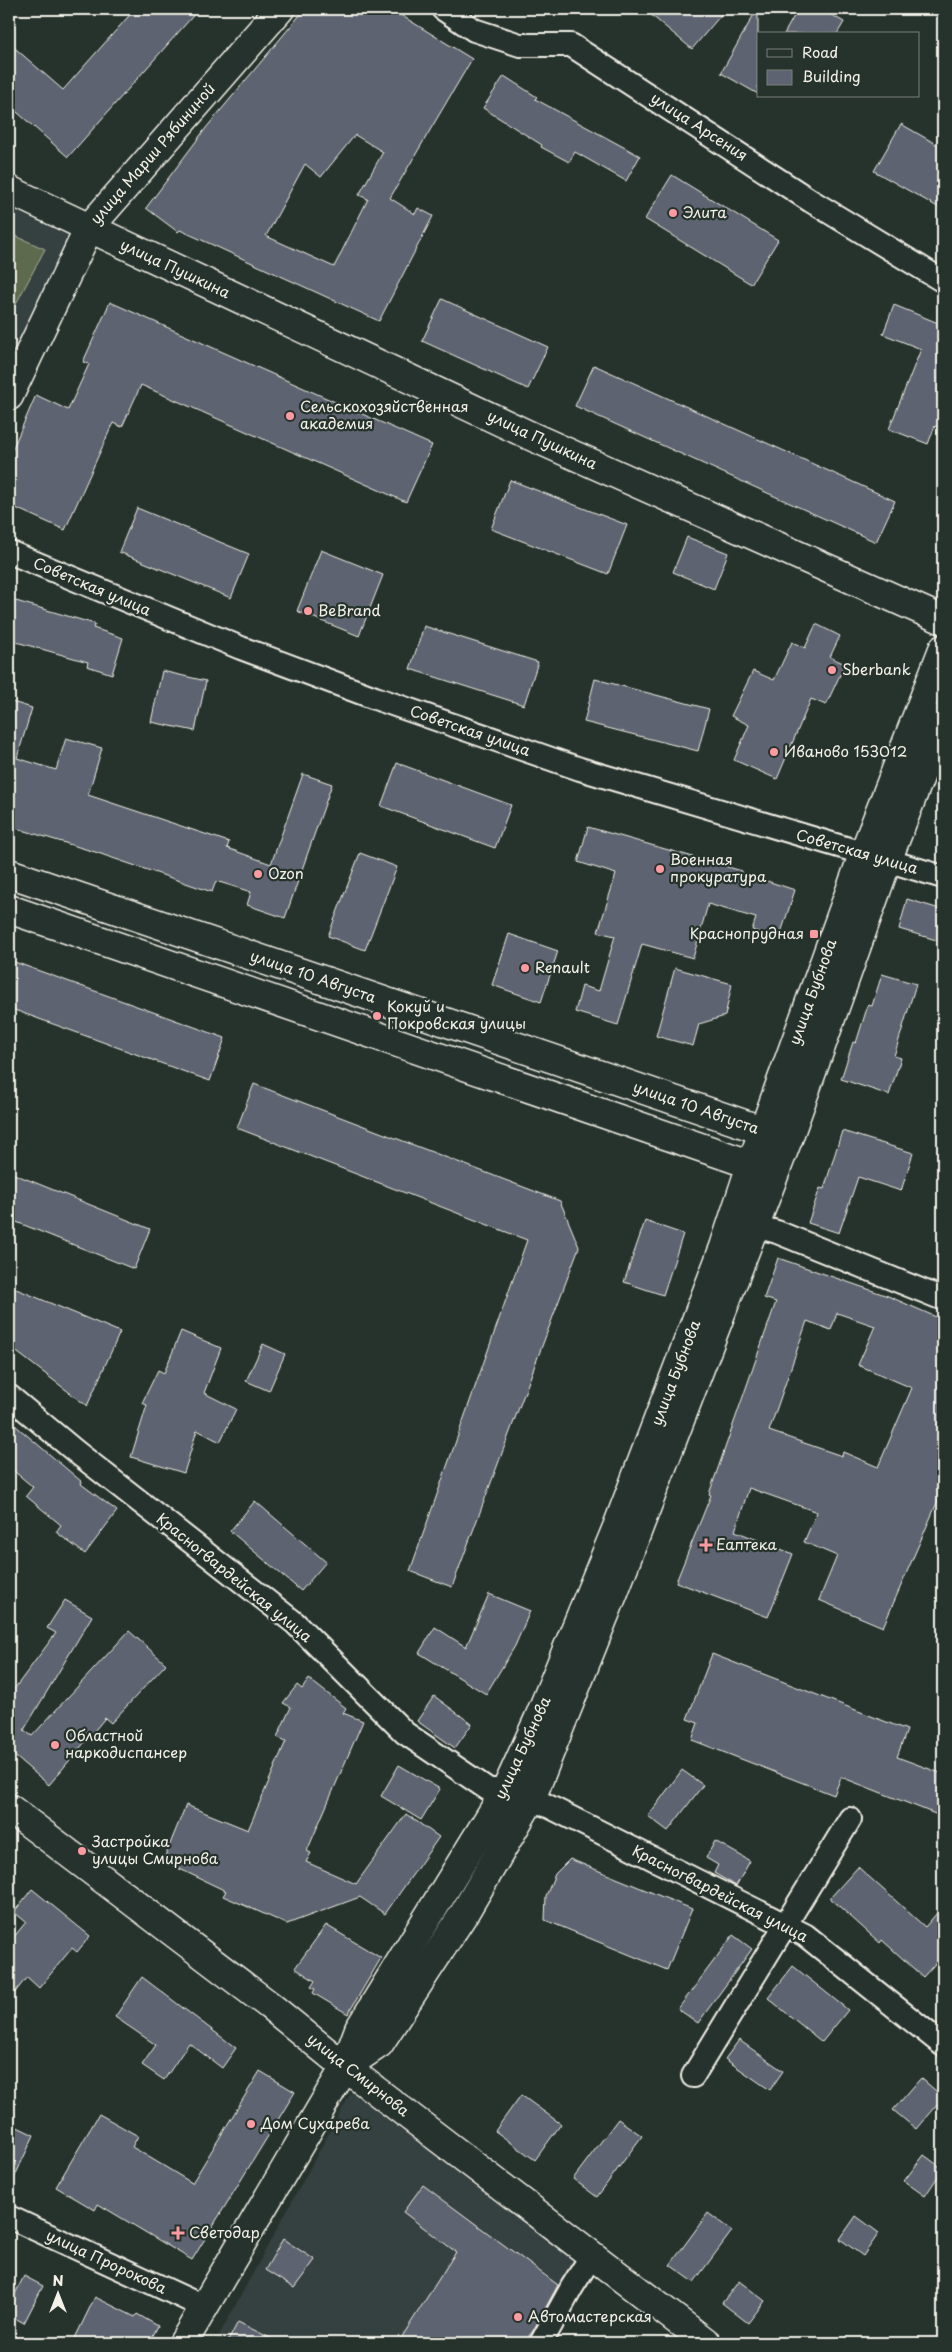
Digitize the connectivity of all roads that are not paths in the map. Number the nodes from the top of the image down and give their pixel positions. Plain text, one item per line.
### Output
1 (280, 9) edge
2 (443, 9) edge
3 (9, 190) edge
4 (88, 228) junction
5 (943, 281) edge
6 (9, 396) edge
7 (9, 552) edge
8 (943, 620) edge
9 (943, 649) edge
10 (943, 718) edge
11 (875, 858) junction
12 (9, 873) edge
13 (943, 877) edge
14 (9, 909) edge
15 (286, 968) junction
16 (271, 998) junction
17 (775, 1135) junction
18 (763, 1169) junction
19 (755, 1226) junction
20 (943, 1299) edge
21 (9, 1396) edge
22 (506, 1790) junction
23 (531, 1799) junction
24 (9, 1808) edge
25 (850, 1819) dead end
26 (786, 1925) junction
27 (943, 2045) edge
28 (345, 2067) junction
29 (693, 2076) dead end
30 (9, 2217) edge
31 (592, 2255) junction
32 (204, 2307) junction
33 (183, 2343) edge
34 (542, 2343) edge
35 (707, 2343) edge

1 - 4 main road, улица Марии Рябининой
2 - 5 street, улица Арсения
3 - 4 main road, улица Пушкина
4 - 6 main road, улица Марии Рябининой
4 - 8 main road, улица Пушкина
7 - 11 street, Советская улица
9 - 11 main road, улица Бубнова
10 - 11 main road, улица Бубнова
11 - 13 street, Советская улица
11 - 17 main road, улица Бубнова
12 - 15 main road, улица 10 Августа
14 - 16 main road
15 - 16 main road
15 - 17 main road, улица 10 Августа
16 - 18 main road
17 - 18 main road, улица Бубнова
18 - 19 main road, улица Бубнова
18 - 22 main road, улица Бубнова
19 - 20 street
19 - 23 main road, улица Бубнова
21 - 22 street, Красногвардейская улица
22 - 23 street, Красногвардейская улица
22 - 28 main road, улица Бубнова
23 - 26 street, Красногвардейская улица
23 - 28 main road, улица Бубнова
24 - 28 main road, улица Смирнова
25 - 26 street
26 - 27 street, Красногвардейская улица
26 - 29 street
28 - 31 main road, улица Смирнова
28 - 32 main road, улица Бубнова
30 - 32 street, улица Пророкова
31 - 34 street
31 - 35 main road, улица Смирнова
32 - 33 main road, улица Бубнова

